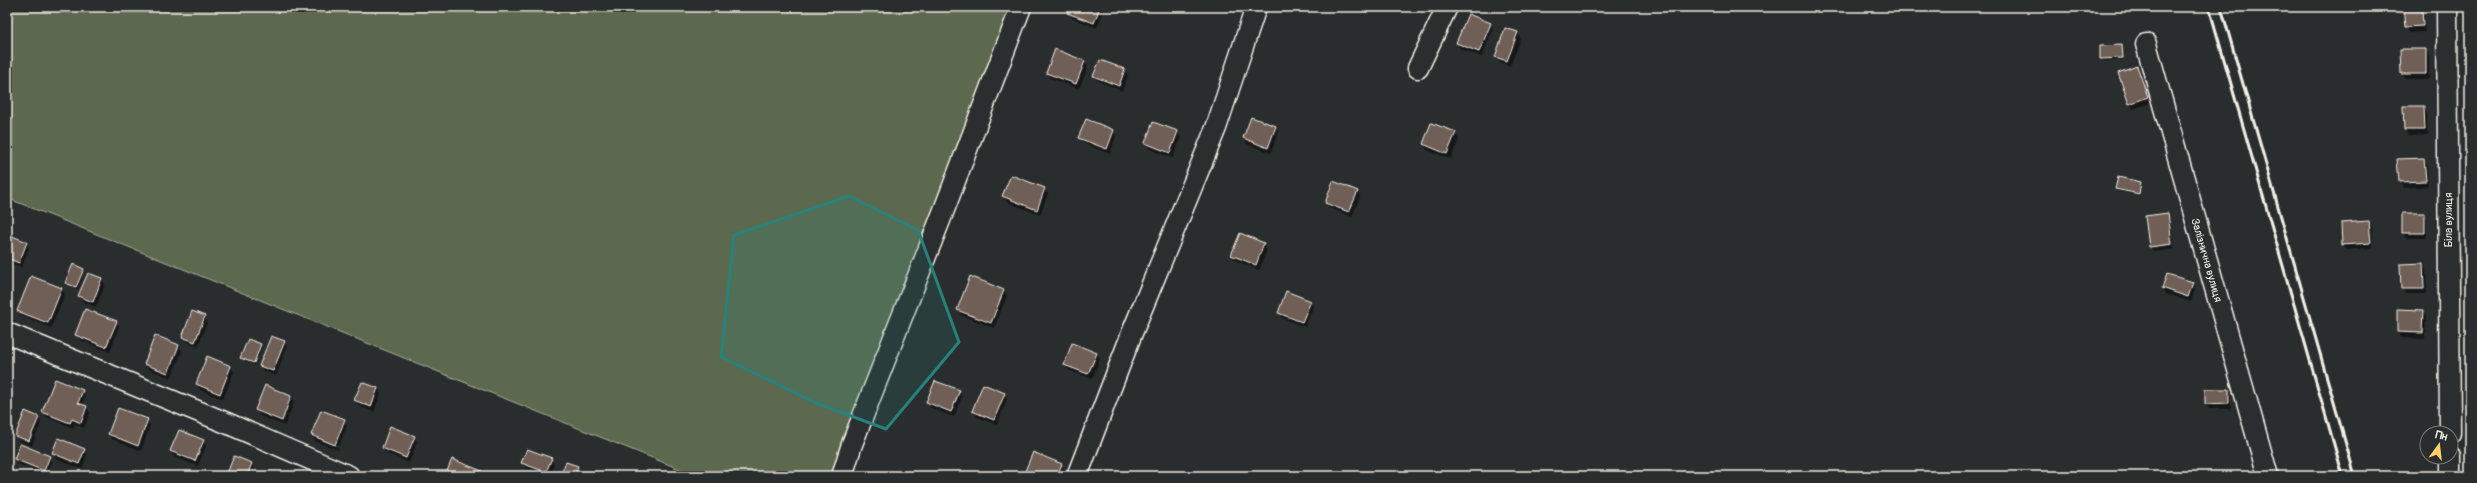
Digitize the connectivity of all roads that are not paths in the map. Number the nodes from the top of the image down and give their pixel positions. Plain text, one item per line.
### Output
1 (1021, 7) edge
2 (1256, 7) edge
3 (1446, 7) edge
4 (2447, 7) edge
5 (2146, 44) dead end
6 (1418, 68) dead end
7 (7, 333) edge
8 (2450, 425) edge
9 (2450, 465) edge
10 (349, 476) edge
11 (842, 476) edge
12 (1077, 476) edge
13 (2268, 476) edge
14 (2450, 476) edge

1 - 11 street
2 - 12 street
3 - 6 street
4 - 8 street, Біла вулиця
5 - 13 street, Залізнична вулиця
7 - 10 street
9 - 14 street

